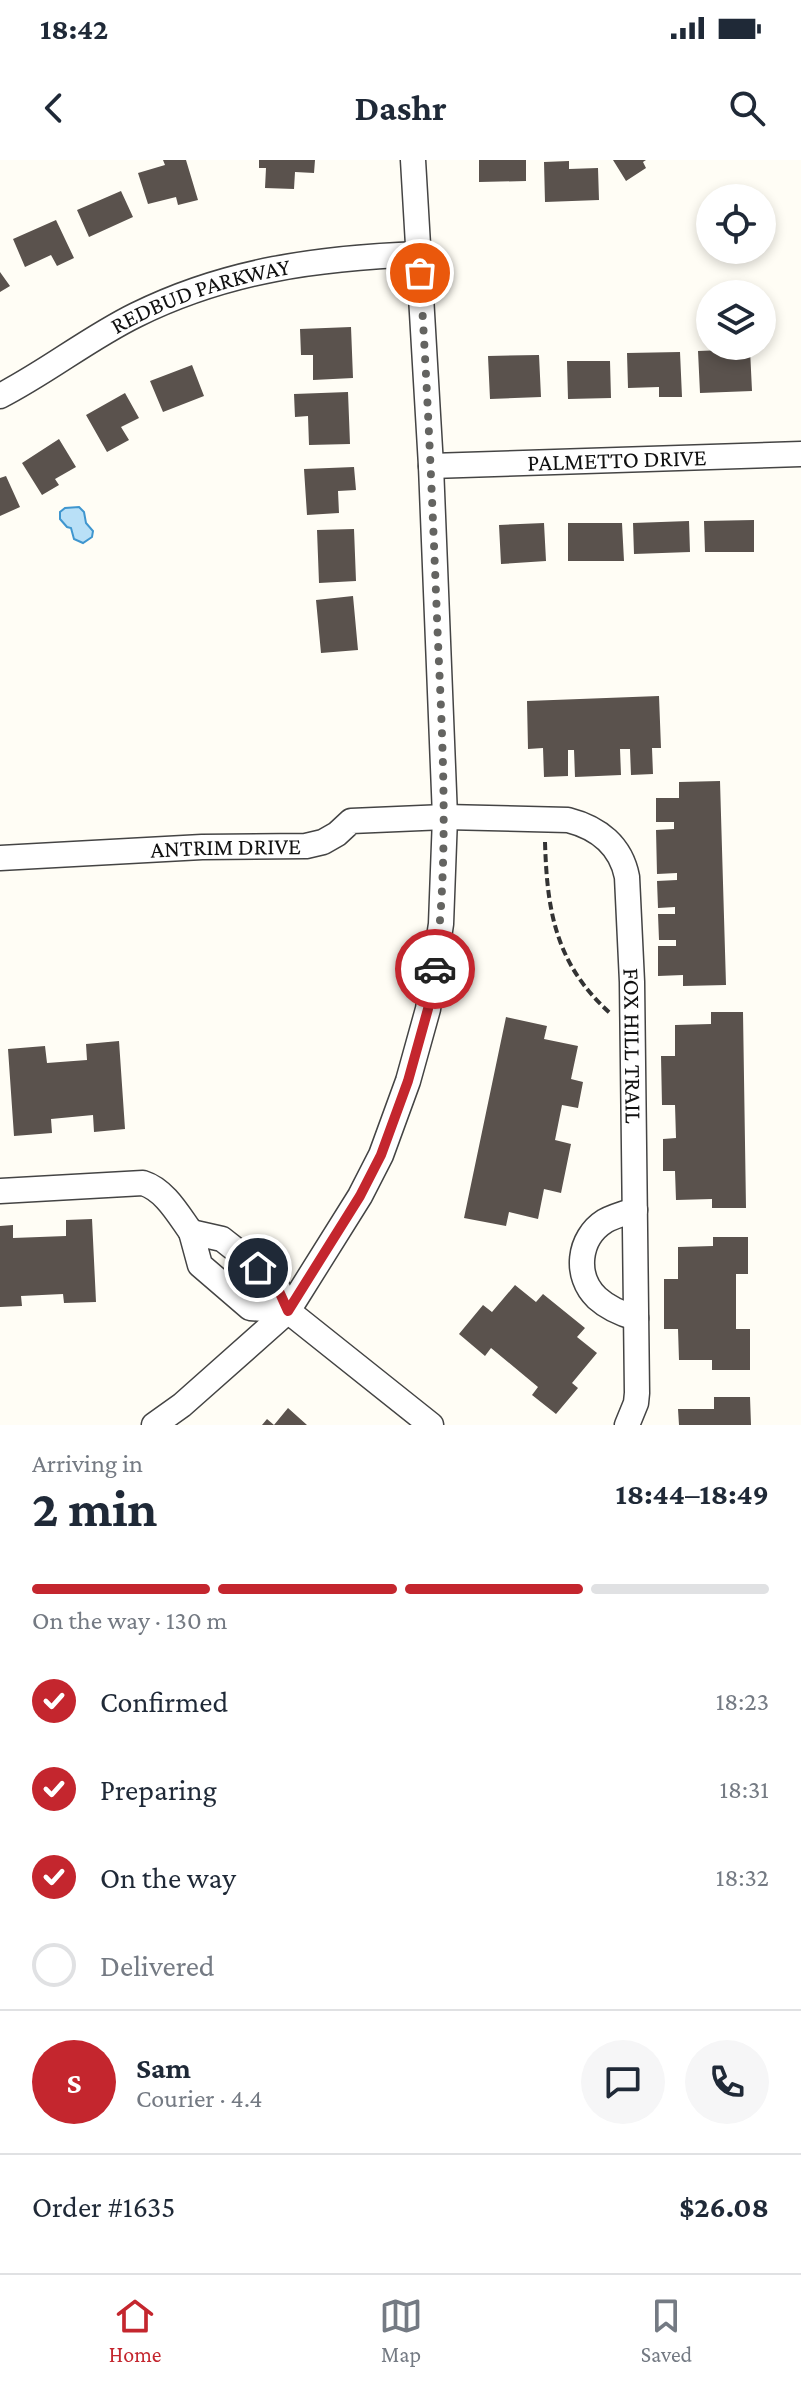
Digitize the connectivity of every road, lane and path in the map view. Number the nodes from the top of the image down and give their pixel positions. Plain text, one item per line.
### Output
1 (413, 160) edge
2 (419, 254) junction
3 (0, 396) edge
4 (801, 454) edge
5 (431, 466) junction
6 (445, 817) junction
7 (544, 819) junction
8 (0, 858) edge
9 (633, 1028) junction
10 (0, 1191) edge
11 (635, 1210) junction
12 (191, 1232) junction
13 (288, 1311) junction
14 (636, 1318) junction
15 (154, 1425) edge
16 (431, 1425) edge
17 (627, 1425) edge

1 - 2 street
2 - 3 street, REDBUD PARKWAY
2 - 5 street
4 - 5 street, PALMETTO DRIVE
5 - 6 street
6 - 7 street, FOX HILL TRAIL
6 - 8 street, ANTRIM DRIVE
6 - 13 street
7 - 9 path
7 - 9 street, FOX HILL TRAIL
9 - 11 street, FOX HILL TRAIL
10 - 12 street
11 - 14 street, FOX HILL TRAIL
11 - 14 street
12 - 13 street
12 - 13 street
13 - 15 street
13 - 16 street
14 - 17 street, FOX HILL TRAIL

